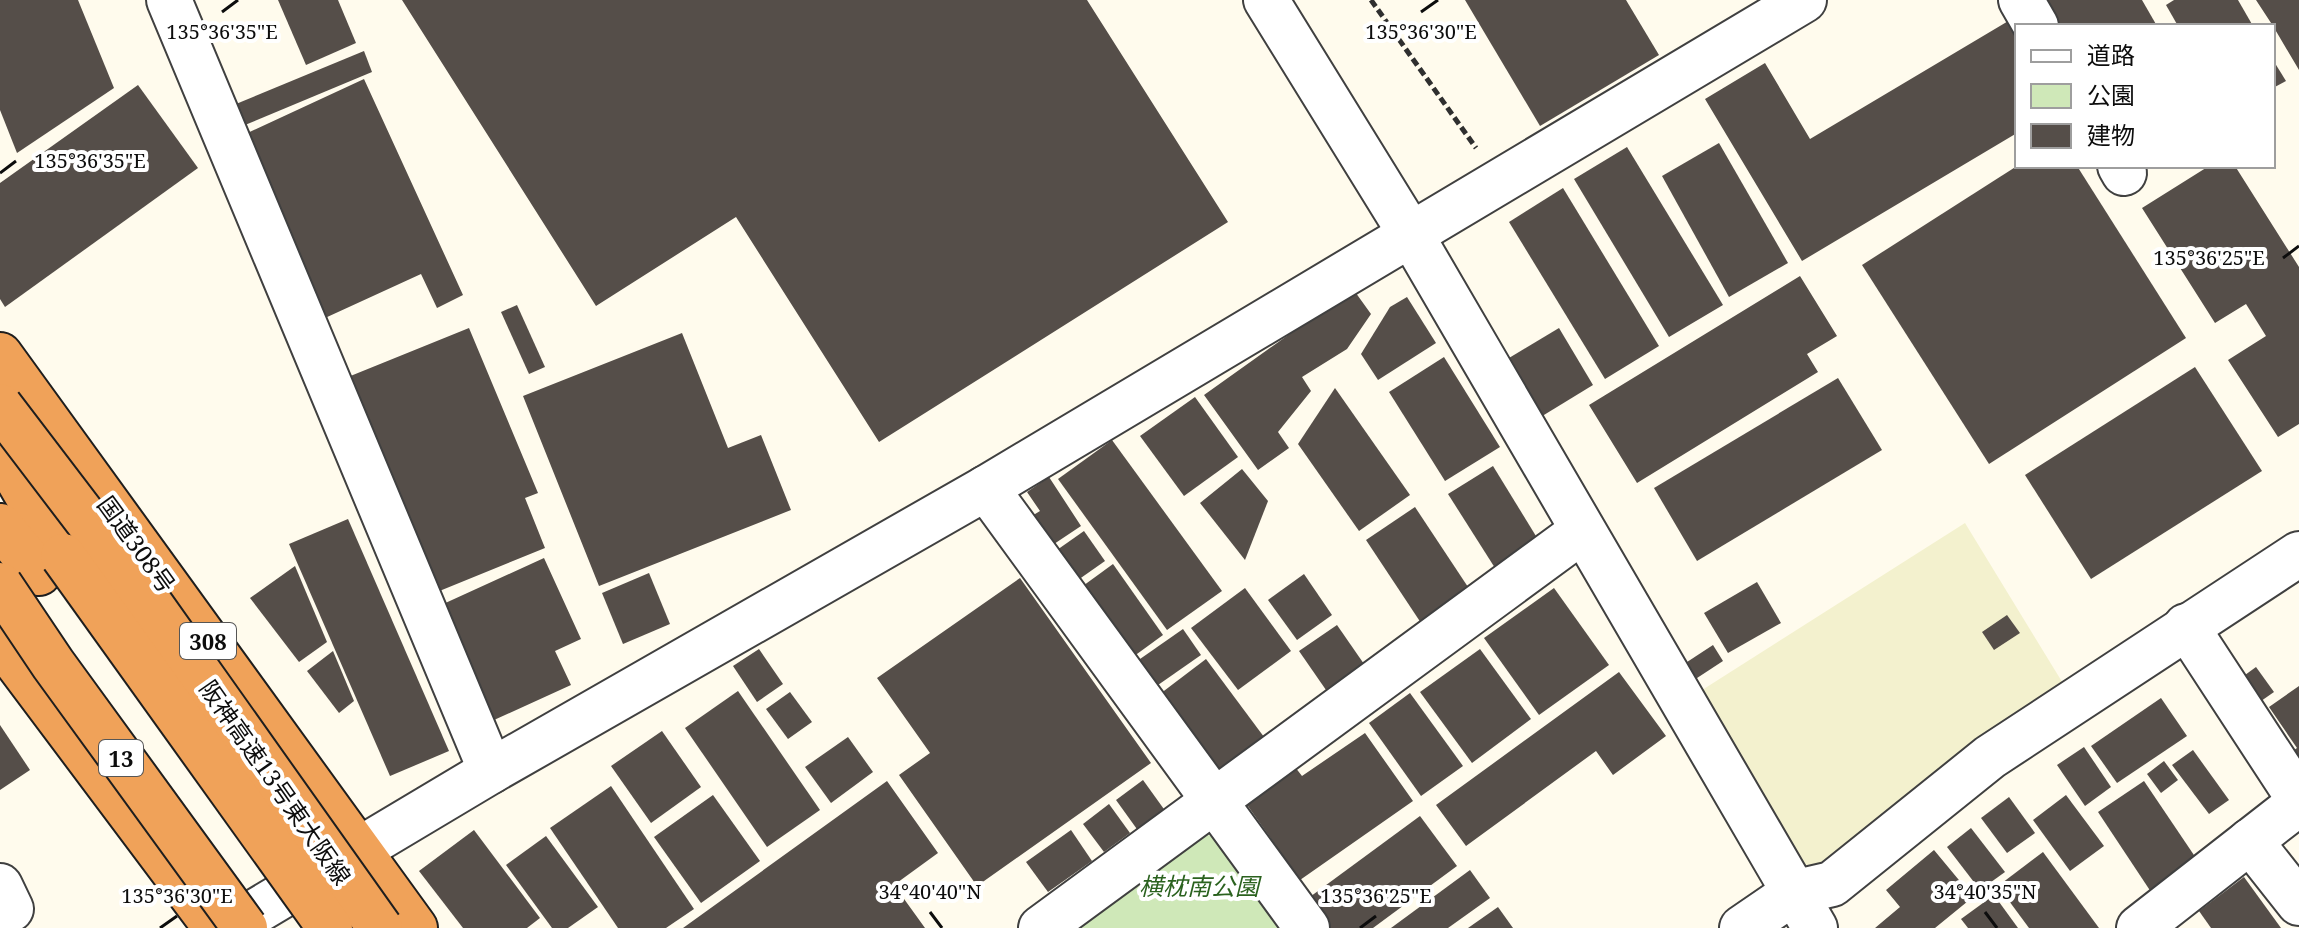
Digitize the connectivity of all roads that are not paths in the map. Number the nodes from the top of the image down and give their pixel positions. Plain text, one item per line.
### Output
1 (169, 0) edge
2 (1266, 0) edge
3 (1804, 0) edge
4 (2021, 0) edge
5 (2035, 24) edge
6 (1410, 233) junction
7 (0, 355) edge
8 (0, 406) edge
9 (0, 449) edge
10 (986, 488) junction
11 (0, 526) edge
12 (1582, 531) junction
13 (2299, 554) edge
14 (34, 571) edge
15 (2186, 626) junction
16 (0, 640) edge
17 (491, 771) junction
18 (2299, 801) edge
19 (1217, 802) junction
20 (2250, 841) junction
21 (361, 852) junction
22 (2299, 903) edge
23 (1804, 910) edge
24 (216, 928) edge
25 (228, 928) edge
26 (245, 928) edge
27 (294, 928) edge
28 (330, 928) edge
29 (380, 928) edge
30 (415, 928) edge
31 (1041, 928) edge
32 (1307, 928) edge
33 (1742, 928) edge
34 (2139, 928) edge

1 - 17 street
2 - 6 street
3 - 6 street
4 - 5 street
6 - 10 street
6 - 12 street
7 - 21 highway, 国道308号 / 308
8 - 29 highway, 阪神高速13号東大阪線, bridge
9 - 14 highway
10 - 17 street
10 - 19 street
11 - 14 highway
12 - 19 street
12 - 23 street
13 - 15 street
14 - 26 highway, 13, bridge
14 - 27 highway
14 - 28 highway, bridge
15 - 18 street
15 - 23 street
16 - 24 highway
17 - 21 street
18 - 20 street
19 - 31 street
19 - 32 street
20 - 22 street
20 - 34 street
21 - 25 street
21 - 30 highway, 国道308号 / 308
23 - 33 street

